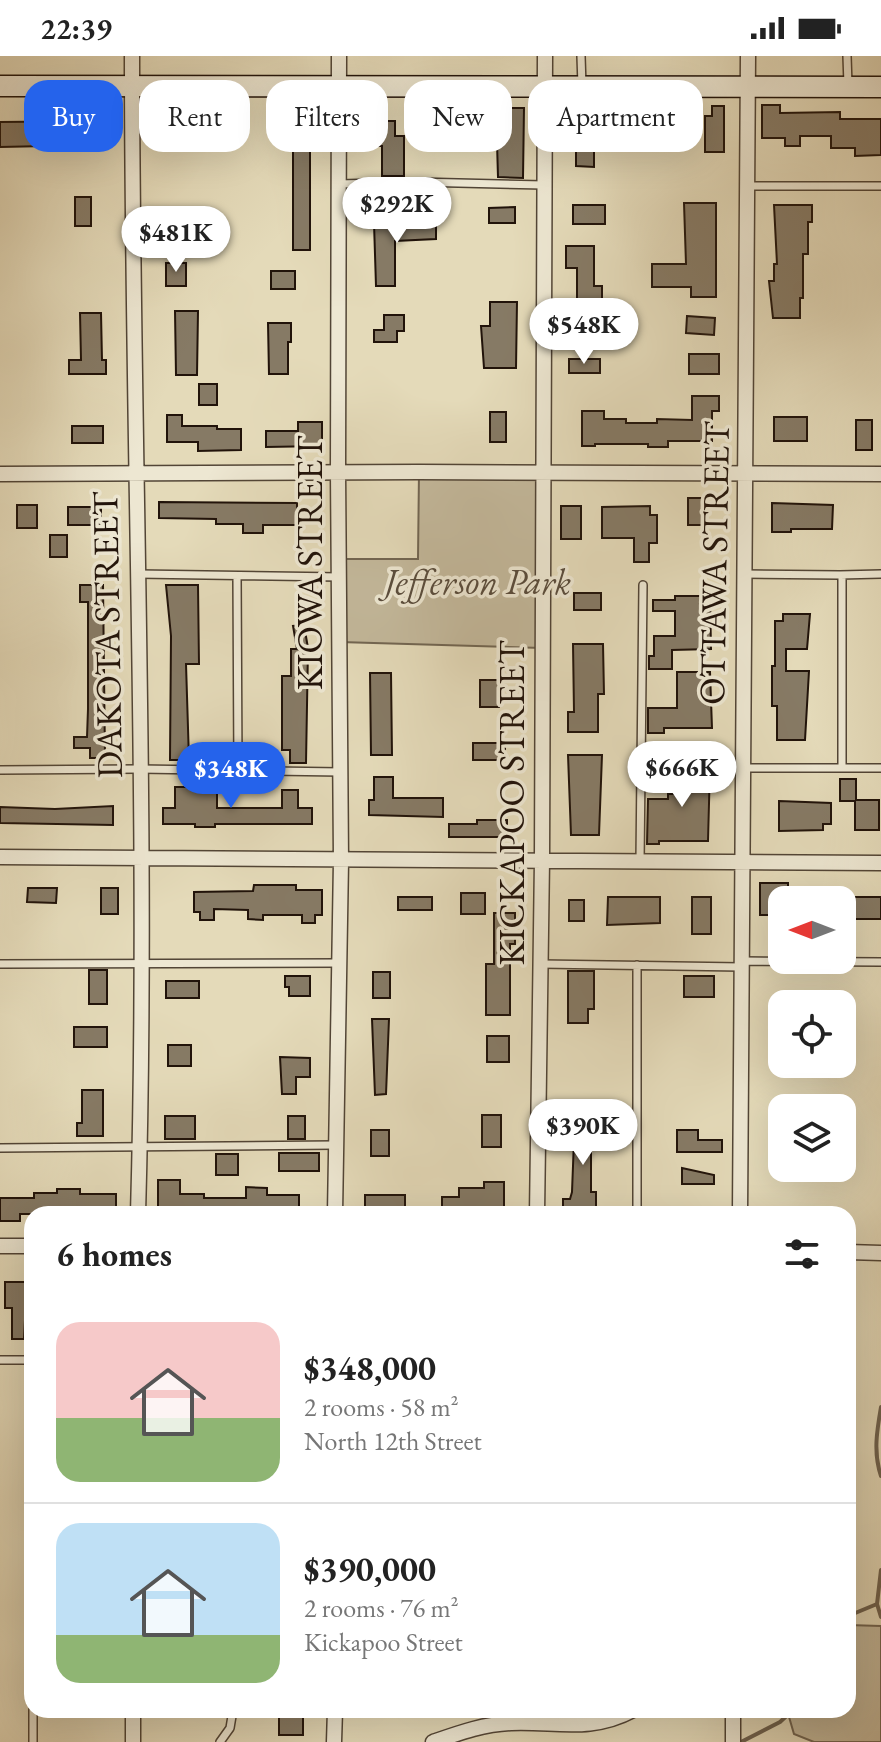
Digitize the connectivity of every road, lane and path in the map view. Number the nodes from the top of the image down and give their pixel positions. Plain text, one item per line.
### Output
1 (132, 56) edge
2 (339, 56) edge
3 (545, 56) edge
4 (581, 56) edge
5 (748, 56) edge
6 (847, 56) edge
7 (340, 80) edge
8 (545, 80) edge
9 (582, 80) edge
10 (0, 86) edge
11 (528, 86) edge
12 (132, 87) junction
13 (266, 87) edge
14 (388, 87) edge
15 (703, 87) edge
16 (848, 87) junction
17 (881, 87) edge
18 (748, 88) junction
19 (339, 152) edge
20 (544, 152) edge
21 (339, 184) junction
22 (544, 185) junction
23 (747, 186) junction
24 (881, 186) edge
25 (338, 472) junction
26 (544, 472) junction
27 (135, 473) junction
28 (0, 474) edge
29 (745, 474) junction
30 (881, 474) edge
31 (136, 574) junction
32 (744, 574) junction
33 (881, 574) edge
34 (840, 575) junction
35 (237, 576) junction
36 (340, 577) junction
37 (643, 585) dead end
38 (842, 767) junction
39 (742, 768) junction
40 (881, 768) edge
41 (139, 769) junction
42 (0, 770) edge
43 (238, 770) junction
44 (341, 772) junction
45 (0, 857) edge
46 (142, 857) junction
47 (542, 860) junction
48 (341, 861) junction
49 (640, 861) junction
50 (741, 862) junction
51 (881, 863) edge
52 (881, 962) edge
53 (141, 963) junction
54 (340, 963) junction
55 (0, 964) edge
56 (541, 964) junction
57 (741, 964) junction
58 (637, 965) junction
59 (338, 1144) junction
60 (140, 1147) junction
61 (0, 1148) edge
62 (138, 1206) edge
63 (335, 1206) edge
64 (537, 1206) edge
65 (637, 1206) edge
66 (740, 1206) edge
67 (0, 1246) edge
68 (24, 1246) edge
69 (0, 1360) edge
70 (24, 1360) edge
71 (33, 1718) edge
72 (133, 1718) edge
73 (232, 1718) edge
74 (335, 1718) edge
75 (614, 1718) edge
76 (733, 1718) edge
77 (33, 1742) edge
78 (133, 1742) edge
79 (220, 1742) edge
80 (334, 1742) edge
81 (433, 1742) edge
82 (733, 1742) edge

1 - 12 street, DAKOTA STREET
2 - 7 street, KIOWA STREET
3 - 8 street, KICKAPOO STREET
4 - 9 lane
5 - 18 street, OTTAWA STREET
6 - 16 lane
10 - 12 street
11 - 14 street
12 - 13 street
12 - 27 street, DAKOTA STREET
15 - 18 street
16 - 17 street
16 - 18 street
18 - 23 street, OTTAWA STREET
19 - 21 street, KIOWA STREET
20 - 22 street, KICKAPOO STREET
21 - 22 lane
21 - 25 street, KIOWA STREET
22 - 26 street, KICKAPOO STREET
23 - 24 lane
23 - 29 street, OTTAWA STREET
25 - 26 street
25 - 27 street
25 - 36 street, KIOWA STREET
26 - 29 street
26 - 47 street, KICKAPOO STREET
27 - 28 street
27 - 31 street, DAKOTA STREET
29 - 30 street
29 - 32 street, OTTAWA STREET
31 - 35 lane
31 - 41 street, DAKOTA STREET
32 - 34 lane
32 - 39 street, OTTAWA STREET
33 - 34 lane
34 - 38 lane
35 - 36 lane
35 - 43 lane
36 - 44 street, KIOWA STREET
37 - 49 lane
38 - 39 lane
38 - 40 lane
39 - 50 street, OTTAWA STREET
41 - 42 lane
41 - 43 lane
41 - 46 street, DAKOTA STREET
43 - 44 lane
44 - 48 street, KIOWA STREET
45 - 46 street
46 - 48 street
46 - 53 street, DAKOTA STREET
47 - 48 street
47 - 49 street
47 - 56 street, KICKAPOO STREET
48 - 54 street, KIOWA STREET
49 - 50 street
50 - 51 street
50 - 57 street, OTTAWA STREET
52 - 57 lane
53 - 54 lane
53 - 55 lane
53 - 60 street, DAKOTA STREET
54 - 59 street, KIOWA STREET
56 - 58 lane
56 - 64 street, KICKAPOO STREET
57 - 58 lane
57 - 66 street, OTTAWA STREET
58 - 65 lane
59 - 60 lane
59 - 63 street, KIOWA STREET
60 - 61 lane
60 - 62 street, DAKOTA STREET
67 - 68 street
69 - 70 lane
71 - 77 lane
72 - 78 street
73 - 79 lane
74 - 80 street
75 - 81 street
76 - 82 street

